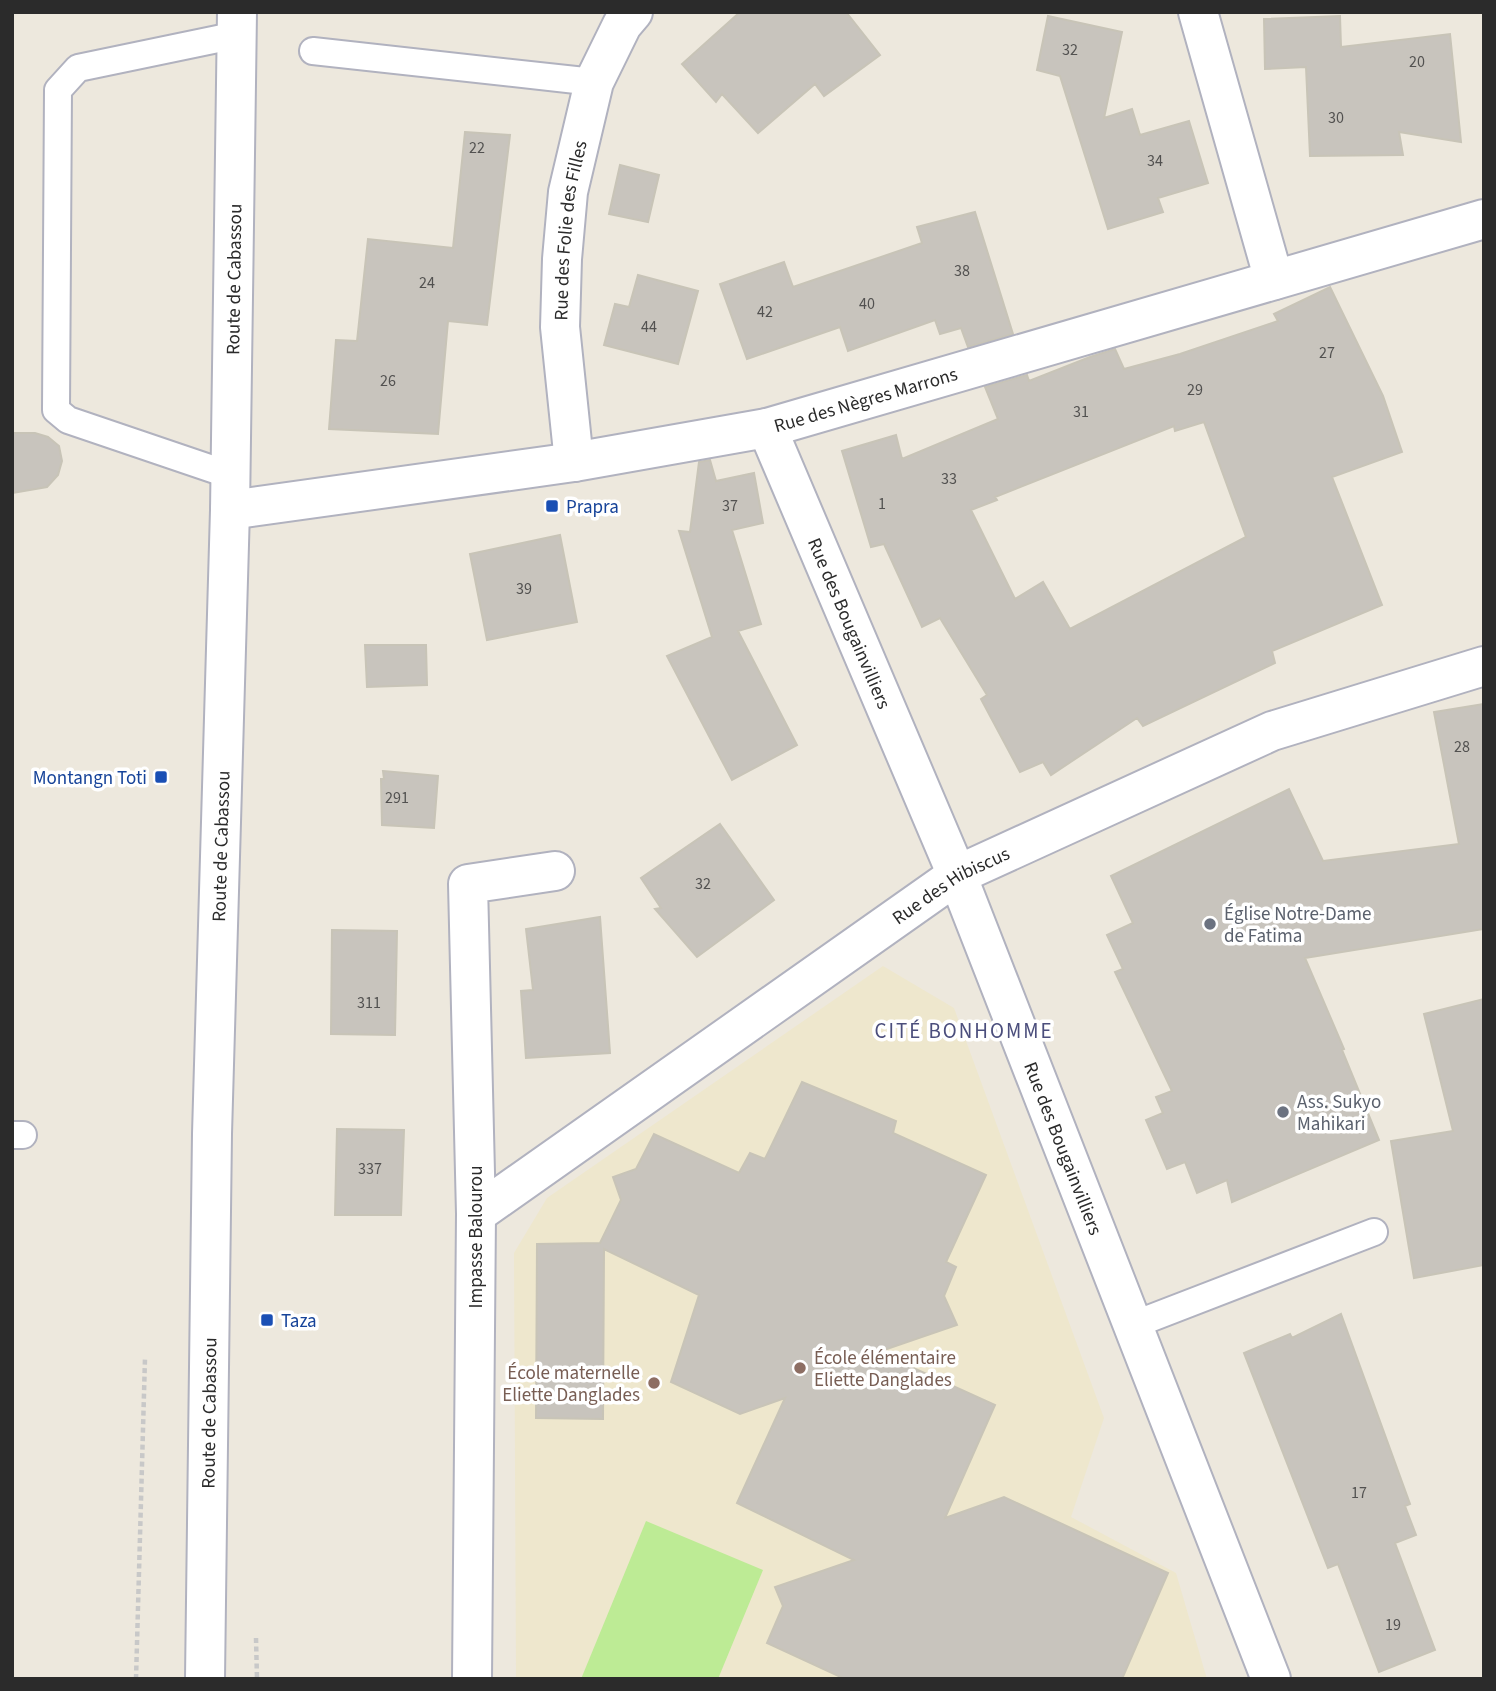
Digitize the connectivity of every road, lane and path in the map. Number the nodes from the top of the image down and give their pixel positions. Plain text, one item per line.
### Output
1 (633, 12) edge
2 (1198, 12) edge
3 (237, 24) edge
4 (313, 51) dead end
5 (594, 82) junction
6 (1484, 219) edge
7 (1274, 280) junction
8 (766, 428) junction
9 (574, 462) junction
10 (230, 492) junction
11 (1484, 666) edge
12 (555, 871) dead end
13 (957, 875) junction
14 (476, 1214) junction
15 (1374, 1232) dead end
16 (1133, 1325) junction
17 (145, 1358) dead end
18 (136, 1679) edge
19 (205, 1679) edge
20 (472, 1679) edge
21 (1271, 1679) edge

1 - 5 street, Rue des Folie des Filles
2 - 7 street
3 - 10 street, Route de Cabassou
3 - 10 lane
4 - 5 lane
5 - 9 street, Rue des Folie des Filles
6 - 7 street, Rue des Nègres Marrons
7 - 8 street, Rue des Nègres Marrons
8 - 9 street, Rue des Nègres Marrons
8 - 13 street, Rue des Bougainvilliers
9 - 10 street, Rue des Nègres Marrons
10 - 19 street, Route de Cabassou
11 - 13 street, Rue des Hibiscus
12 - 14 street, Impasse Balourou
13 - 14 street, Rue des Hibiscus
13 - 16 street, Rue des Bougainvilliers
14 - 20 street, Impasse Balourou
15 - 16 lane
16 - 21 street, Rue des Bougainvilliers
17 - 18 path

